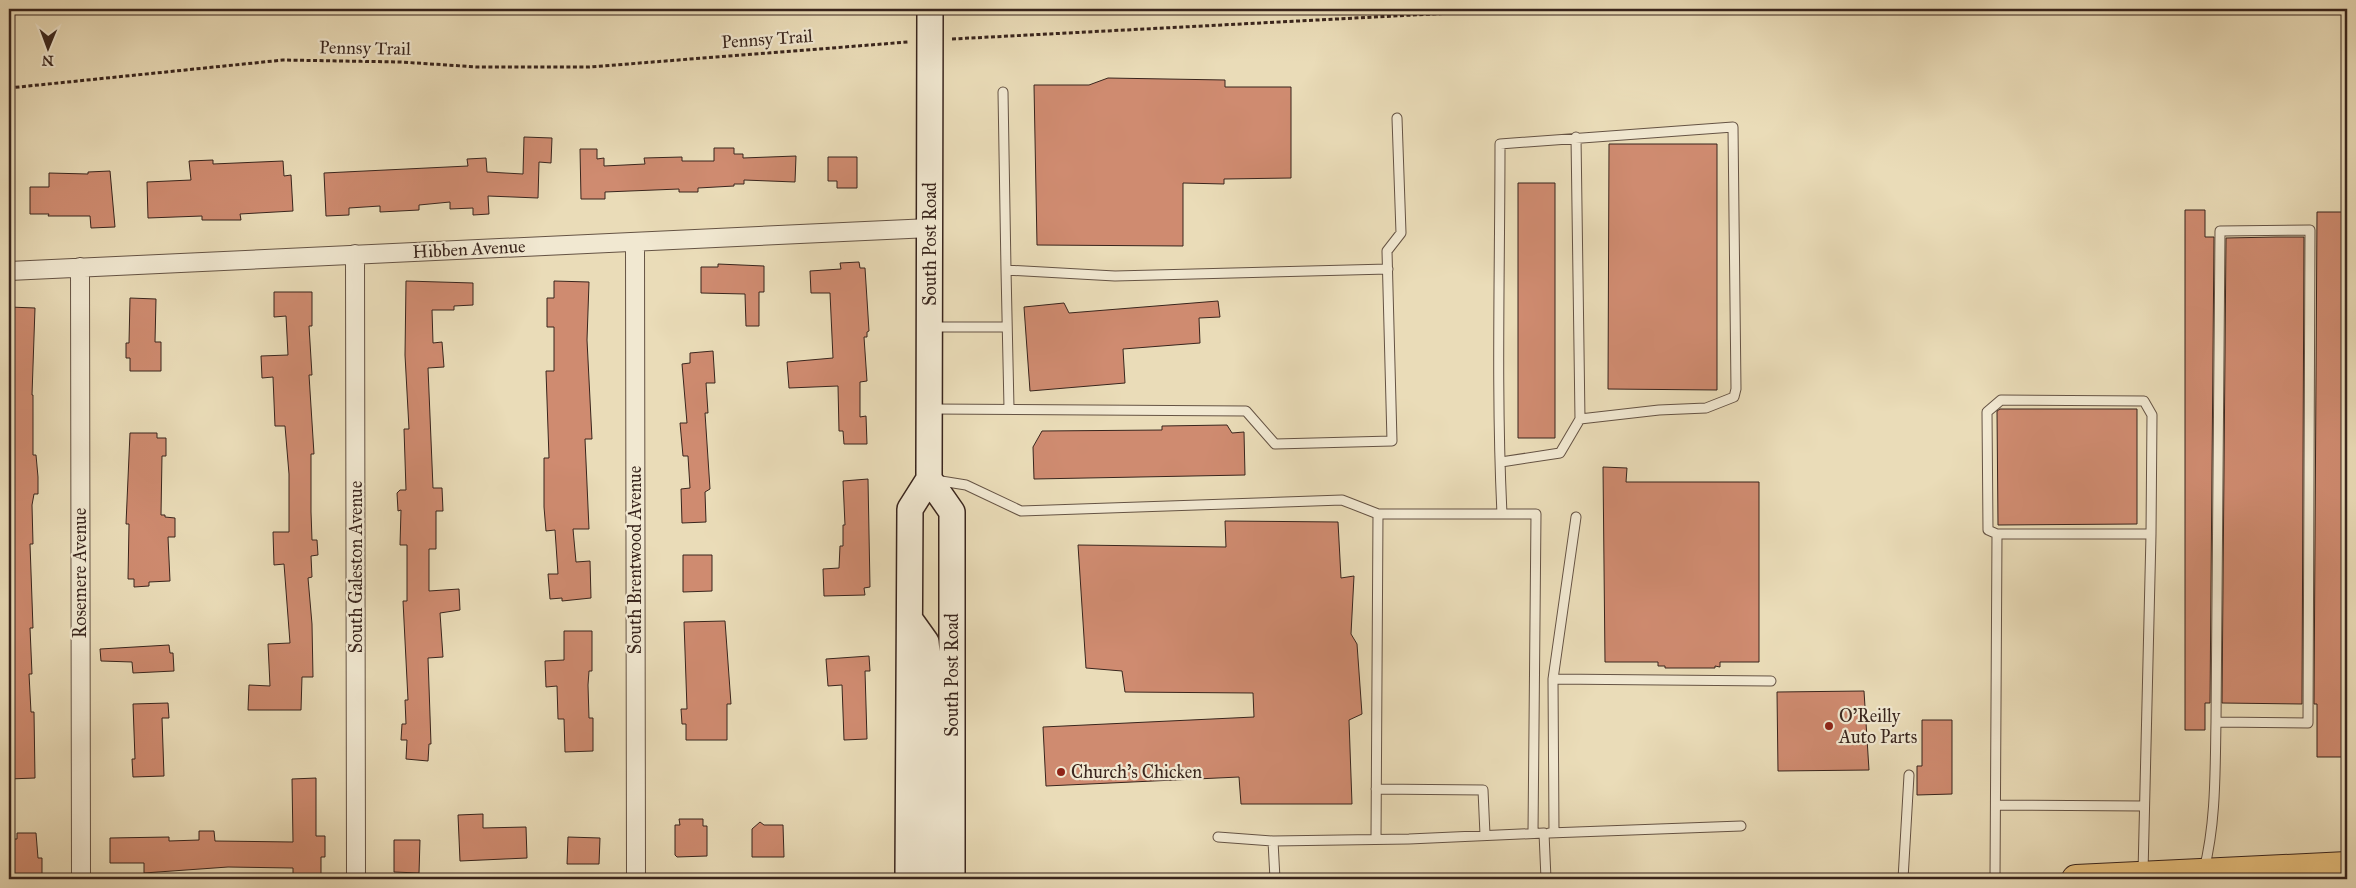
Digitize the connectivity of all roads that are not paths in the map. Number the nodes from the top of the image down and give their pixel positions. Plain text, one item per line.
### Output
1 (930, 9) edge
2 (1003, 92) dead end
3 (1398, 118) dead end
4 (1576, 138) junction
5 (930, 228) junction
6 (635, 242) junction
7 (355, 254) junction
8 (80, 267) junction
9 (1388, 269) junction
10 (1006, 270) junction
11 (9, 271) edge
12 (1007, 326) junction
13 (930, 327) junction
14 (1009, 408) junction
15 (929, 409) junction
16 (1580, 419) junction
17 (1500, 462) junction
18 (929, 479) junction
19 (1378, 514) junction
20 (1502, 514) junction
21 (1576, 517) dead end
22 (1997, 534) junction
23 (2151, 534) junction
24 (910, 619) junction
25 (1553, 679) junction
26 (1771, 681) dead end
27 (2216, 722) junction
28 (1909, 775) dead end
29 (1376, 789) junction
30 (1997, 804) junction
31 (2143, 806) junction
32 (1741, 826) dead end
33 (1554, 832) junction
34 (1533, 833) junction
35 (1544, 833) junction
36 (1485, 835) junction
37 (1218, 837) dead end
38 (1376, 839) junction
39 (1273, 841) junction
40 (2347, 866) edge
41 (2203, 873) junction
42 (2314, 873) edge
43 (2143, 876) junction
44 (81, 879) edge
45 (356, 879) edge
46 (636, 879) edge
47 (908, 879) edge
48 (933, 879) edge
49 (952, 879) edge
50 (1275, 879) edge
51 (1546, 879) edge
52 (1903, 879) edge
53 (1995, 879) edge
54 (2092, 879) edge

1 - 5 main road, South Post Road
2 - 10 lane
3 - 9 lane
4 - 16 lane
4 - 16 lane
4 - 17 lane
5 - 6 street, Hibben Avenue
5 - 13 main road, South Post Road
6 - 7 street, Hibben Avenue
6 - 46 street, South Brentwood Avenue
7 - 8 street, Hibben Avenue
7 - 45 street, South Galeston Avenue
8 - 11 street, Hibben Avenue
8 - 44 street, Rosemere Avenue
9 - 10 lane
9 - 14 lane
10 - 12 lane
12 - 13 lane
12 - 14 lane
13 - 15 main road, South Post Road
14 - 15 lane
15 - 18 main road, South Post Road
16 - 17 lane
17 - 20 lane
18 - 19 lane
18 - 24 main road
18 - 49 main road, South Post Road
19 - 20 lane
19 - 29 lane
20 - 34 lane
21 - 25 lane
22 - 23 lane
22 - 23 lane
22 - 30 lane
23 - 31 lane
24 - 47 main road
24 - 48 main road
25 - 26 lane
25 - 33 lane
27 - 27 lane
27 - 41 lane
28 - 52 lane
29 - 36 lane
29 - 38 lane
30 - 31 lane
30 - 53 lane
31 - 43 lane
32 - 33 lane
33 - 35 lane
34 - 35 lane
34 - 36 lane
35 - 51 lane
36 - 38 lane
37 - 39 lane
38 - 39 lane
39 - 50 lane
40 - 42 main road
41 - 42 main road
41 - 43 main road
43 - 54 main road

